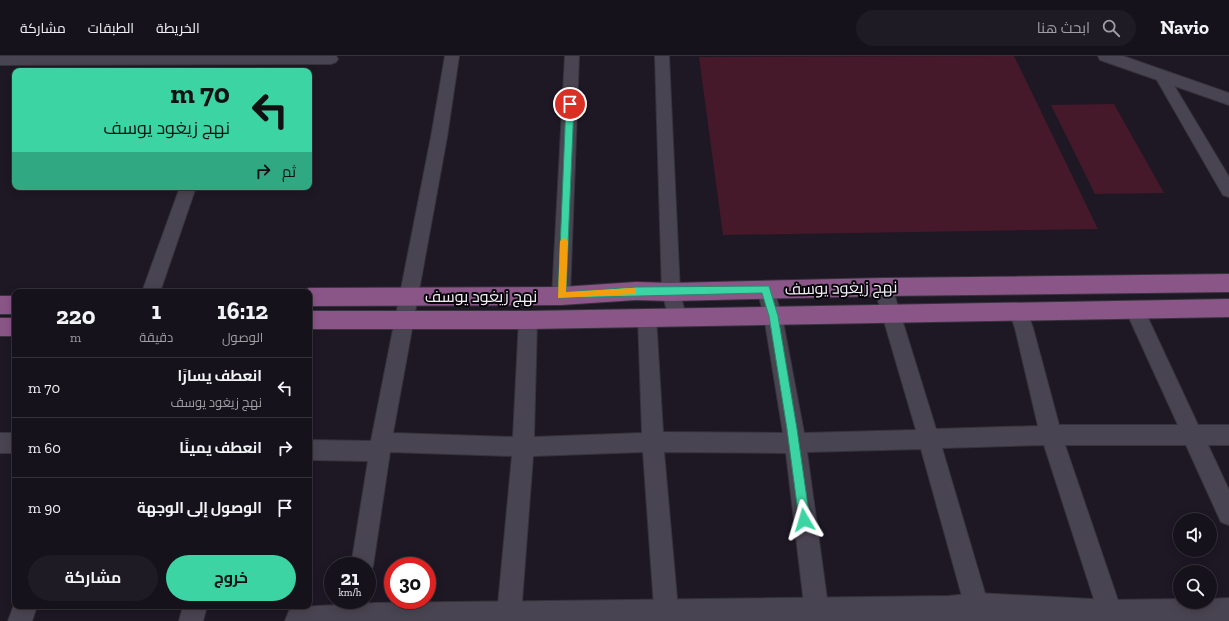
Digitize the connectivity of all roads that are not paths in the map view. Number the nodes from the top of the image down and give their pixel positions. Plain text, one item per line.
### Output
1 (452, 56) edge
2 (572, 56) edge
3 (662, 56) edge
4 (1106, 56) edge
5 (331, 58) dead end
6 (0, 60) edge
7 (233, 62) edge
8 (1161, 75) junction
9 (1229, 100) edge
10 (187, 190) edge
11 (1229, 191) edge
12 (1229, 283) edge
13 (883, 287) junction
14 (151, 289) edge
15 (766, 289) junction
16 (672, 292) junction
17 (562, 296) junction
18 (312, 297) edge
19 (410, 297) junction
20 (0, 305) edge
21 (12, 305) edge
22 (1229, 308) edge
23 (1134, 309) junction
24 (1018, 312) junction
25 (892, 314) junction
26 (773, 316) junction
27 (647, 317) junction
28 (677, 317) junction
29 (312, 320) edge
30 (404, 320) junction
31 (528, 320) junction
32 (0, 327) edge
33 (12, 327) edge
34 (1051, 435) junction
35 (1194, 435) junction
36 (1229, 435) edge
37 (929, 439) junction
38 (653, 442) junction
39 (0, 443) edge
40 (12, 443) edge
41 (794, 443) junction
42 (381, 447) junction
43 (523, 447) junction
44 (312, 450) edge
45 (1229, 514) edge
46 (363, 557) edge
47 (977, 607) junction
48 (24, 609) edge
49 (194, 609) edge
50 (1229, 612) edge
51 (365, 614) edge
52 (950, 616) edge
53 (518, 617) edge
54 (667, 617) edge
55 (817, 617) edge
56 (1112, 618) edge
57 (20, 621) edge
58 (191, 621) edge
59 (299, 621) edge

1 - 19 street
2 - 17 street
3 - 16 street
4 - 8 street
5 - 7 street
6 - 7 street
8 - 9 street
8 - 11 street
10 - 14 street
12 - 13 main road, نهج زيغود يوسف
13 - 15 main road, نهج زيغود يوسف
13 - 25 street
15 - 16 main road, نهج زيغود يوسف
15 - 26 street
16 - 17 main road, نهج زيغود يوسف
16 - 28 street
17 - 19 main road, نهج زيغود يوسف
18 - 19 main road, نهج زيغود يوسف
19 - 30 street
20 - 21 main road
22 - 23 main road, نهج زيغود يوسف
23 - 24 main road, نهج زيغود يوسف
23 - 35 street
24 - 25 main road, نهج زيغود يوسف
24 - 34 street
25 - 26 main road, نهج زيغود يوسف
25 - 37 street
26 - 28 main road, نهج زيغود يوسف
26 - 41 street
27 - 28 main road, نهج زيغود يوسف
27 - 31 main road, نهج زيغود يوسف
27 - 38 street
29 - 30 main road, نهج زيغود يوسف
30 - 31 main road, نهج زيغود يوسف
30 - 42 street
31 - 43 street
32 - 33 main road
34 - 35 street
34 - 37 street
34 - 56 street
35 - 36 street
35 - 45 street
37 - 41 street
37 - 47 street
38 - 41 street
38 - 43 street
38 - 54 street
39 - 40 street
41 - 55 street
42 - 43 street
42 - 44 street
42 - 46 street
43 - 53 street
47 - 52 street
47 - 56 street
48 - 57 street
49 - 58 street
50 - 56 street
51 - 53 street
51 - 59 street
52 - 55 street
53 - 54 street
54 - 55 street

